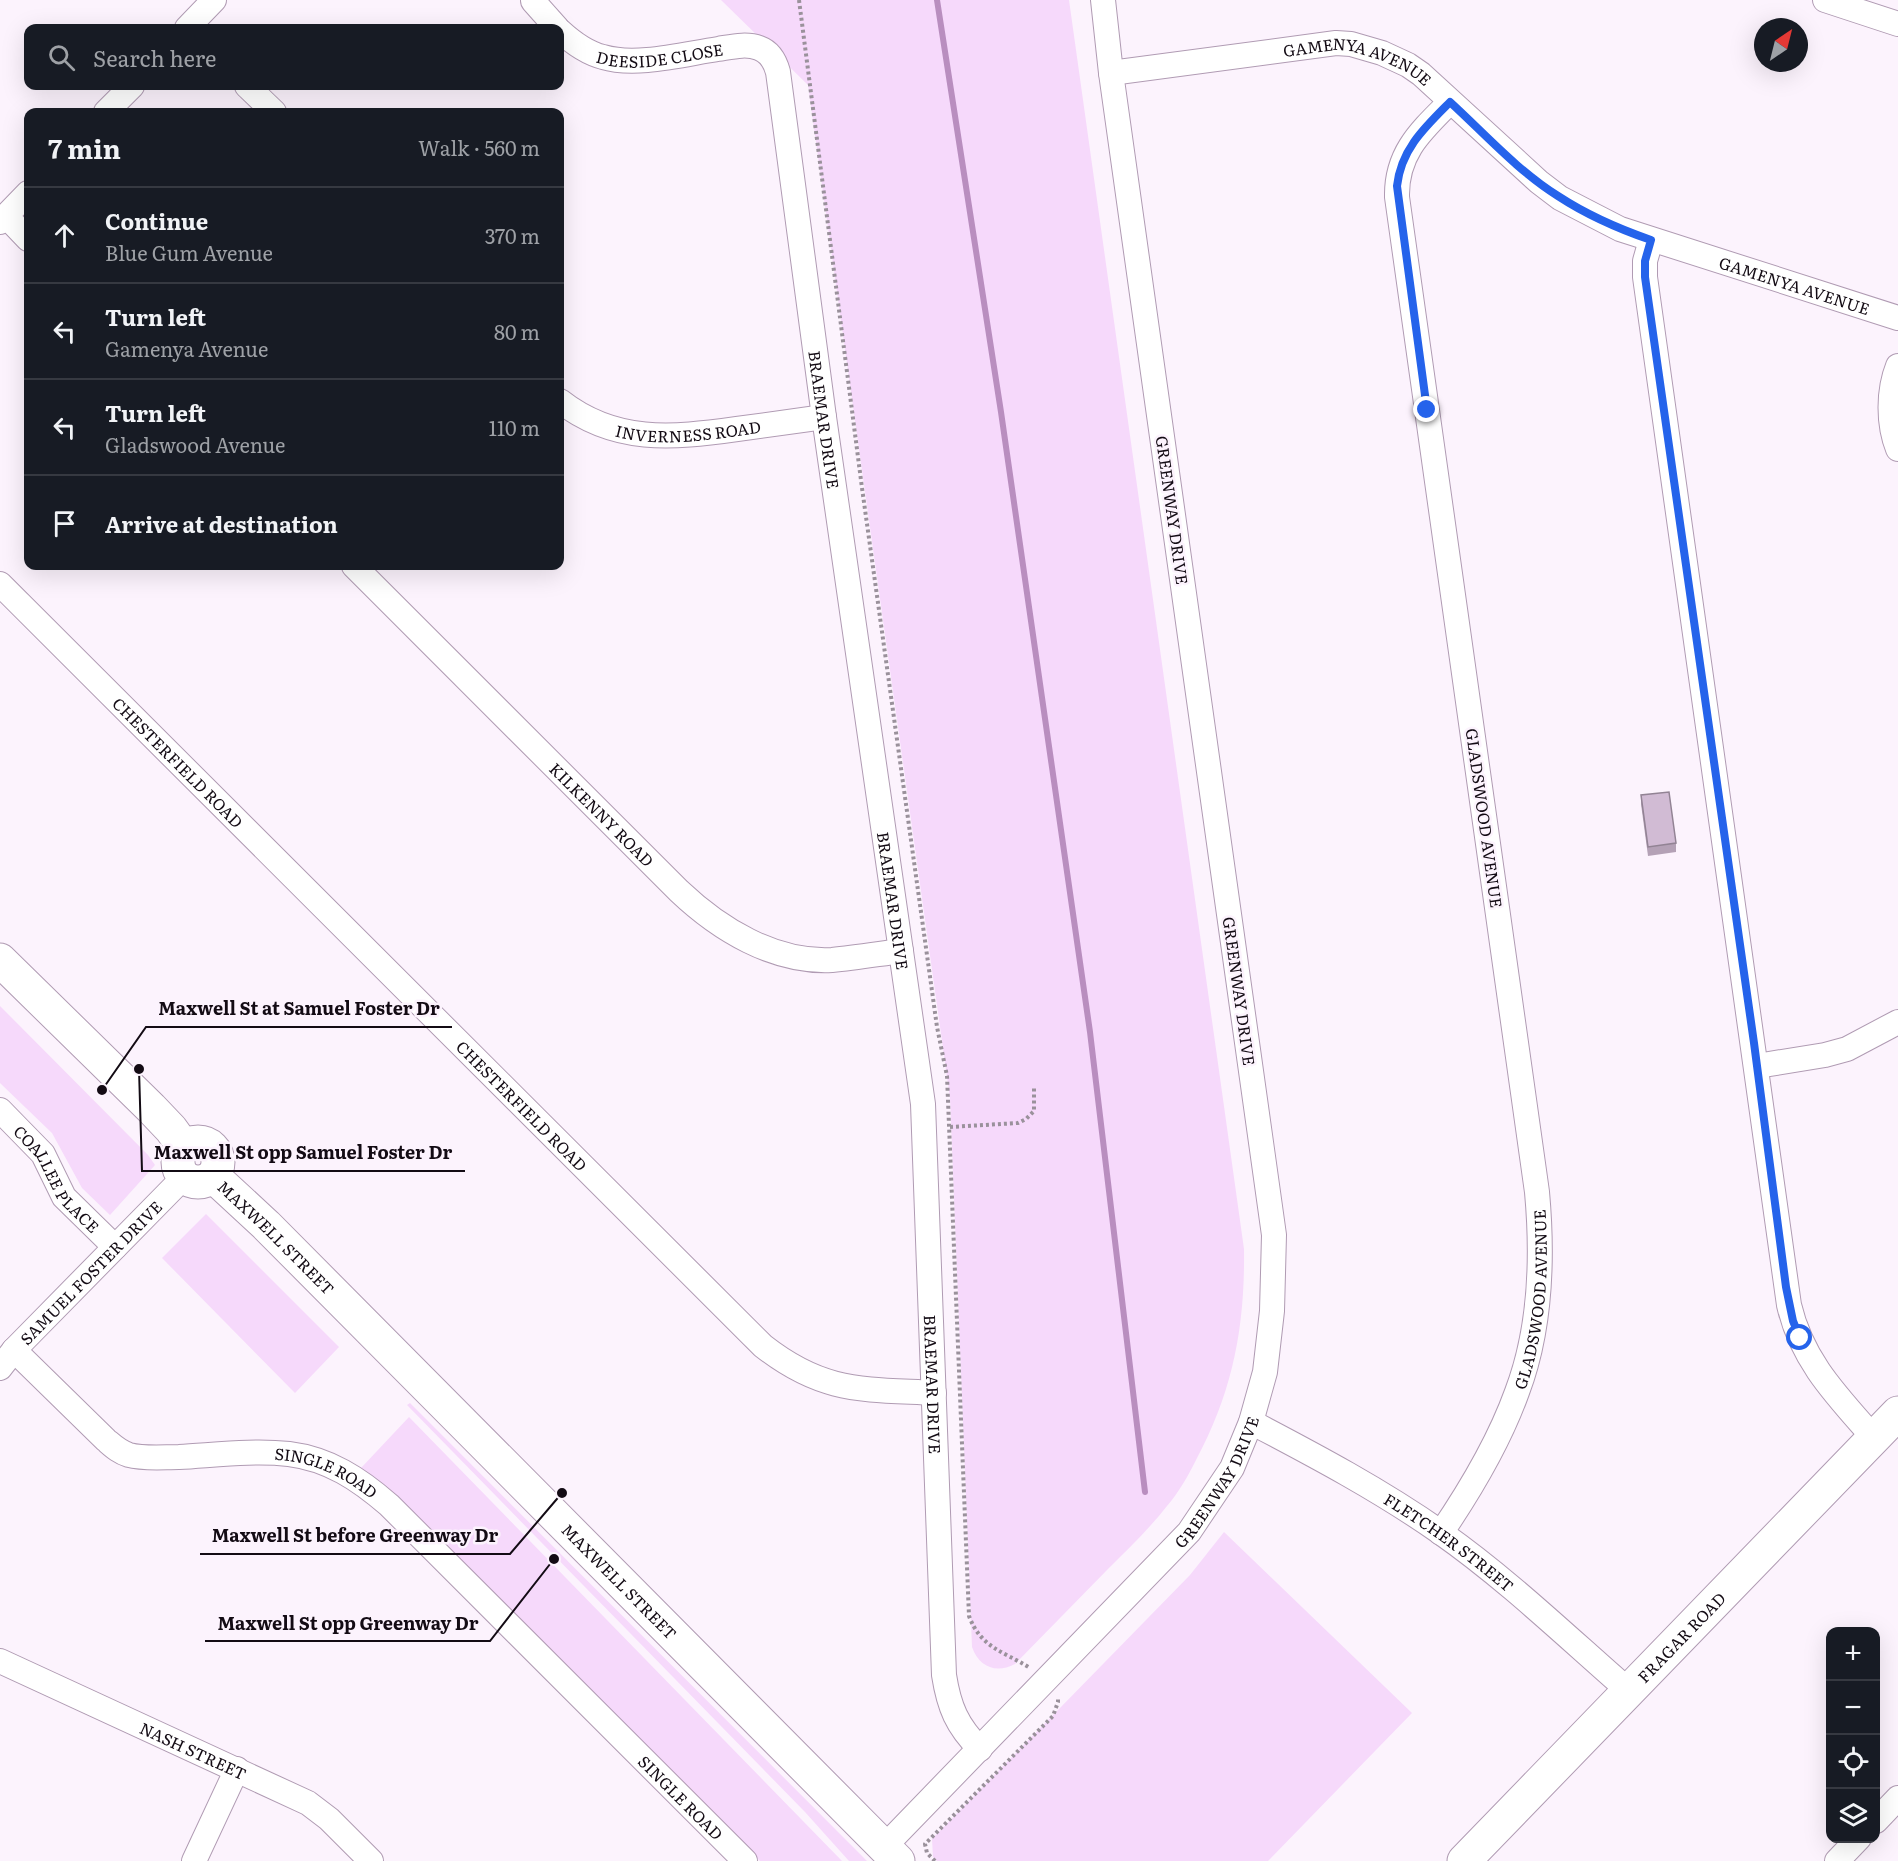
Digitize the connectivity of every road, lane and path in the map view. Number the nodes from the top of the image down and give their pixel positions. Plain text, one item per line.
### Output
1 (214, 0) edge
2 (1103, 0) edge
3 (1825, 0) edge
4 (533, 1) edge
5 (1863, 5) edge
6 (193, 24) edge
7 (553, 24) edge
8 (1898, 24) edge
9 (564, 34) edge
10 (766, 52) joint
11 (1111, 73) junction
12 (128, 90) edge
13 (251, 90) edge
14 (1450, 102) junction
15 (110, 108) edge
16 (270, 108) edge
17 (24, 197) edge
18 (3, 219) edge
19 (24, 236) edge
20 (1651, 240) junction
21 (1898, 318) edge
22 (1898, 366) edge
23 (564, 403) edge
24 (824, 417) junction
25 (1898, 449) edge
26 (358, 570) edge
27 (0, 584) edge
28 (901, 951) junction
29 (0, 960) edge
30 (1898, 1022) edge
31 (1757, 1066) junction
32 (1034, 1086) dead end
33 (0, 1110) edge
34 (950, 1127) dead end
35 (193, 1167) junction
36 (115, 1247) junction
37 (7, 1359) edge
38 (934, 1393) junction
39 (1898, 1413) edge
40 (1251, 1422) junction
41 (1874, 1438) junction
42 (1441, 1533) junction
43 (0, 1661) edge
44 (1629, 1691) junction
45 (1058, 1696) dead end
46 (980, 1749) junction
47 (237, 1769) junction
48 (1898, 1798) edge
49 (1880, 1816) edge
50 (1855, 1843) edge
51 (891, 1854) edge
52 (194, 1861) edge
53 (371, 1861) edge
54 (745, 1861) edge
55 (935, 1861) edge
56 (1464, 1861) edge
57 (1837, 1861) edge

1 - 6 street
2 - 11 street, GREENWAY DRIVE
3 - 5 street
4 - 7 street, DEESIDE CLOSE
5 - 8 street
9 - 10 street, DEESIDE CLOSE
10 - 24 street, BRAEMAR DRIVE
11 - 14 street, GAMENYA AVENUE
11 - 40 street, GREENWAY DRIVE
12 - 15 street
13 - 16 street
14 - 20 street, GAMENYA AVENUE
14 - 42 street, GLADSWOOD AVENUE
17 - 18 street
18 - 19 street
20 - 21 street, GAMENYA AVENUE
20 - 31 street
22 - 25 street
23 - 24 street, INVERNESS ROAD
24 - 28 street, BRAEMAR DRIVE
26 - 28 street, KILKENNY ROAD
27 - 38 street, CHESTERFIELD ROAD
28 - 38 street, BRAEMAR DRIVE
29 - 35 main road, MAXWELL STREET
30 - 31 street
31 - 41 street
32 - 34 path
33 - 36 street, COALLEE PLACE
35 - 36 street, SAMUEL FOSTER DRIVE
35 - 51 main road, MAXWELL STREET
36 - 37 street, SAMUEL FOSTER DRIVE
37 - 54 street, SINGLE ROAD
38 - 46 street, BRAEMAR DRIVE
39 - 41 main road, FRAGAR ROAD
40 - 42 street, FLETCHER STREET
40 - 46 street, GREENWAY DRIVE
41 - 44 main road, FRAGAR ROAD
42 - 44 street, FLETCHER STREET
43 - 47 street, NASH STREET
44 - 56 main road, FRAGAR ROAD
45 - 55 path
46 - 51 street, GREENWAY DRIVE
47 - 52 street
47 - 53 street, NASH STREET
48 - 49 street
50 - 57 street

